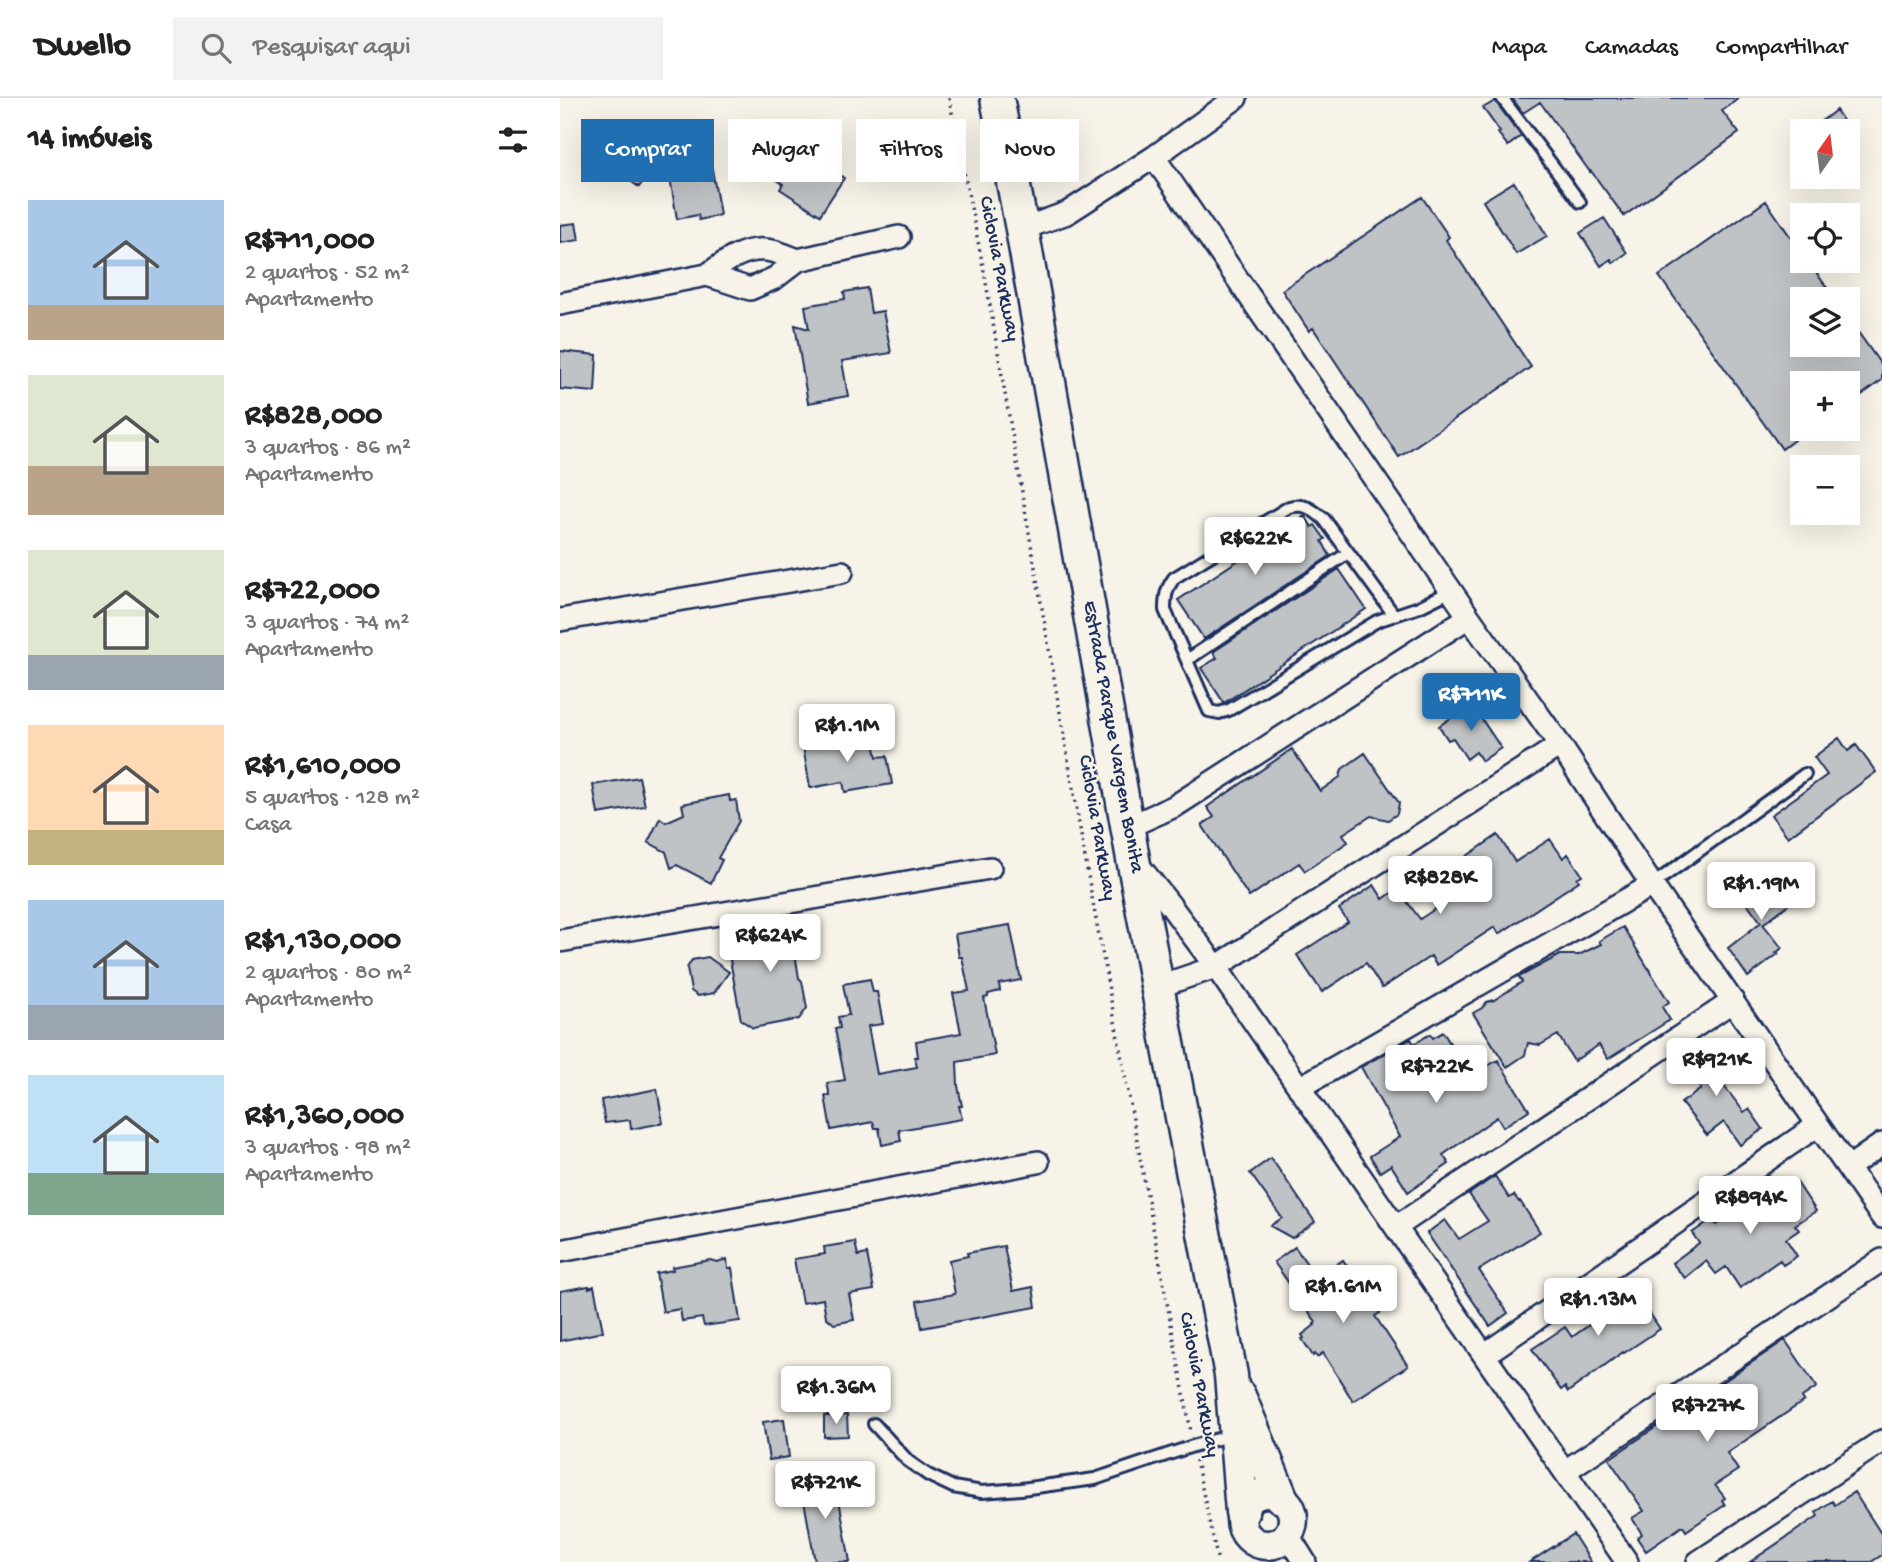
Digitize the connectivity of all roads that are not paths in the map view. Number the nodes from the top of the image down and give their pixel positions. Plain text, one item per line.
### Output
1 (997, 98) edge
2 (1236, 98) edge
3 (1502, 98) edge
4 (1154, 157) junction
5 (1580, 202) dead end
6 (1022, 229) junction
7 (899, 237) dead end
8 (798, 260) junction
9 (707, 275) junction
10 (560, 304) edge
11 (1348, 553) junction
12 (842, 572) dead end
13 (1451, 591) junction
14 (1394, 615) junction
15 (1469, 617) junction
16 (560, 620) edge
17 (1187, 660) junction
18 (1560, 745) junction
19 (1805, 774) dead end
20 (1128, 827) junction
21 (1133, 859) junction
22 (990, 868) dead end
23 (1652, 884) junction
24 (560, 941) edge
25 (1216, 967) junction
26 (1157, 987) junction
27 (1733, 1001) junction
28 (1299, 1088) junction
29 (1818, 1125) junction
30 (1882, 1144) edge
31 (1038, 1162) dead end
32 (1849, 1167) junction
33 (1882, 1217) edge
34 (1395, 1227) junction
35 (560, 1251) edge
36 (1882, 1260) edge
37 (1484, 1355) junction
38 (1231, 1375) junction
39 (874, 1424) dead end
40 (1234, 1435) junction
41 (1882, 1441) edge
42 (1565, 1471) junction
43 (1281, 1497) junction
44 (1242, 1512) junction
45 (1270, 1548) edge
46 (1305, 1562) edge
47 (1627, 1562) edge
48 (1698, 1562) edge

1 - 6 main road, Estrada Parque Vargem Bonita
2 - 4 street
3 - 5 lane
4 - 6 street
4 - 13 street
6 - 20 main road, Estrada Parque Vargem Bonita
7 - 8 street
8 - 9 street
8 - 9 street
9 - 10 street
11 - 14 lane
11 - 17 lane
11 - 17 lane
12 - 16 street
13 - 14 lane
13 - 15 street
14 - 17 lane
15 - 18 street
15 - 20 street
18 - 23 street
18 - 25 street
19 - 23 lane
20 - 21 main road, Estrada Parque Vargem Bonita
21 - 25 street
21 - 26 main road, Estrada Parque Vargem Bonita
22 - 24 street
23 - 27 street
23 - 28 street
25 - 26 street
25 - 28 street
26 - 38 main road, Estrada Parque Vargem Bonita
27 - 29 street
27 - 34 street
28 - 34 street
29 - 32 street
29 - 37 street
30 - 32 street
31 - 35 street
32 - 33 street
34 - 37 street
36 - 42 street
37 - 42 street
38 - 40 main road, Estrada Parque Vargem Bonita
38 - 43 main road, Estrada Parque Vargem Bonita
39 - 40 lane
40 - 44 main road, Estrada Parque Vargem Bonita
41 - 48 street
42 - 47 street
43 - 44 street
43 - 45 street
44 - 45 street
45 - 46 street

